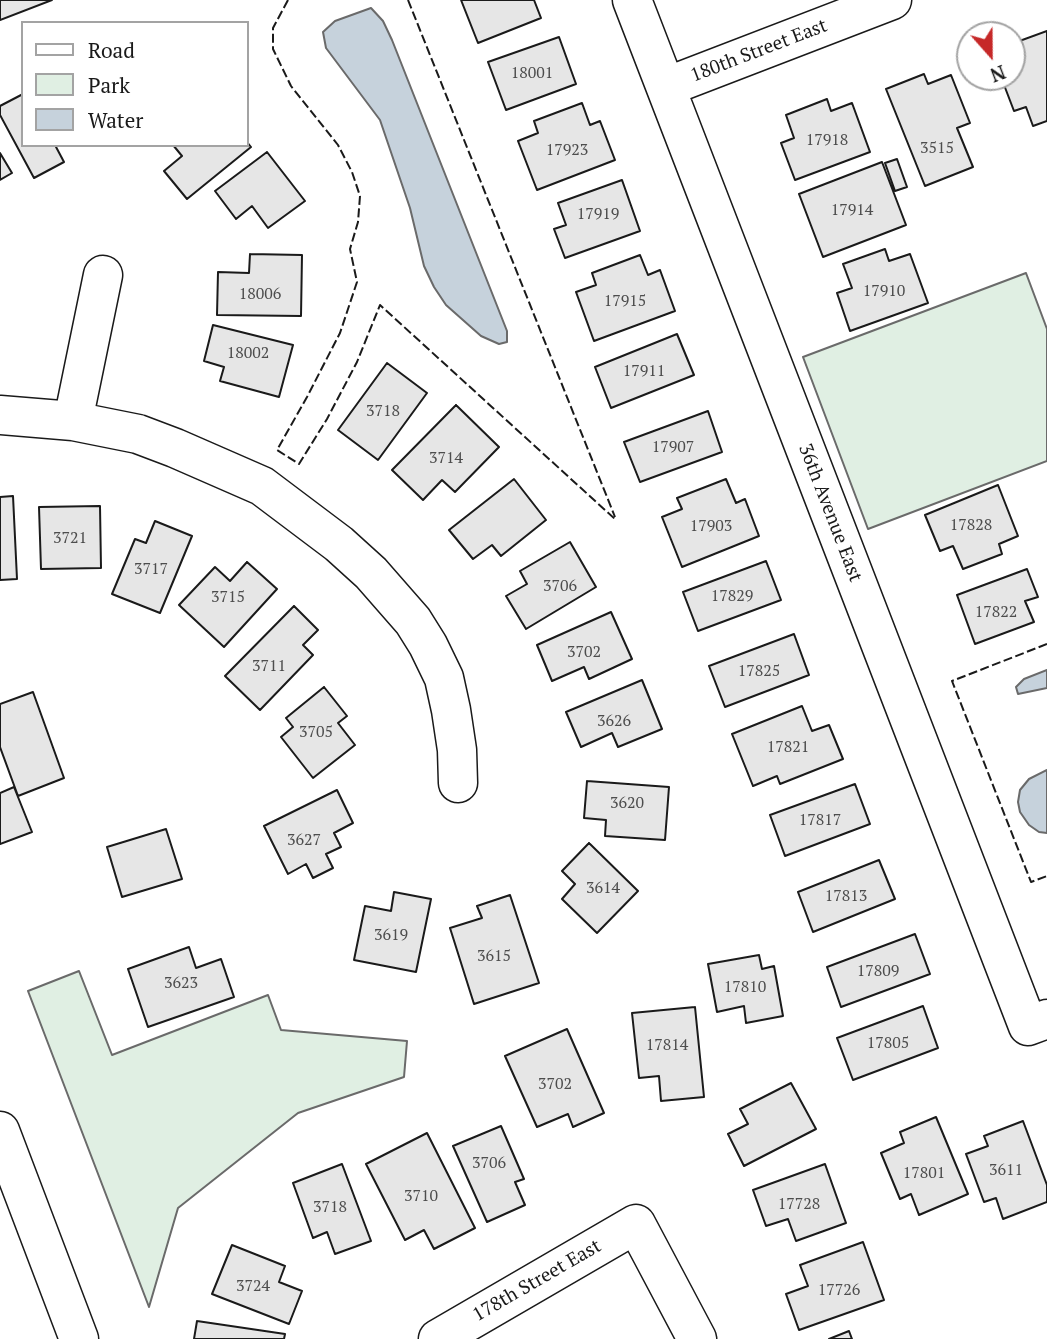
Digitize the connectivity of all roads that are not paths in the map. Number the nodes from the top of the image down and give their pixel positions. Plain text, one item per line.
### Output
1 (632, 0) edge
2 (892, 0) edge
3 (666, 87) junction
4 (103, 275) dead end
5 (0, 415) edge
6 (73, 421) junction
7 (458, 783) dead end
8 (1037, 1023) edge
9 (0, 1131) edge
10 (79, 1339) edge
11 (438, 1339) edge
12 (697, 1339) edge

1 - 3 street, 36th Avenue East
2 - 3 street, 180th Street East
3 - 8 street, 36th Avenue East
4 - 6 street
5 - 6 street
6 - 7 street
9 - 10 street
11 - 12 street, 178th Street East

